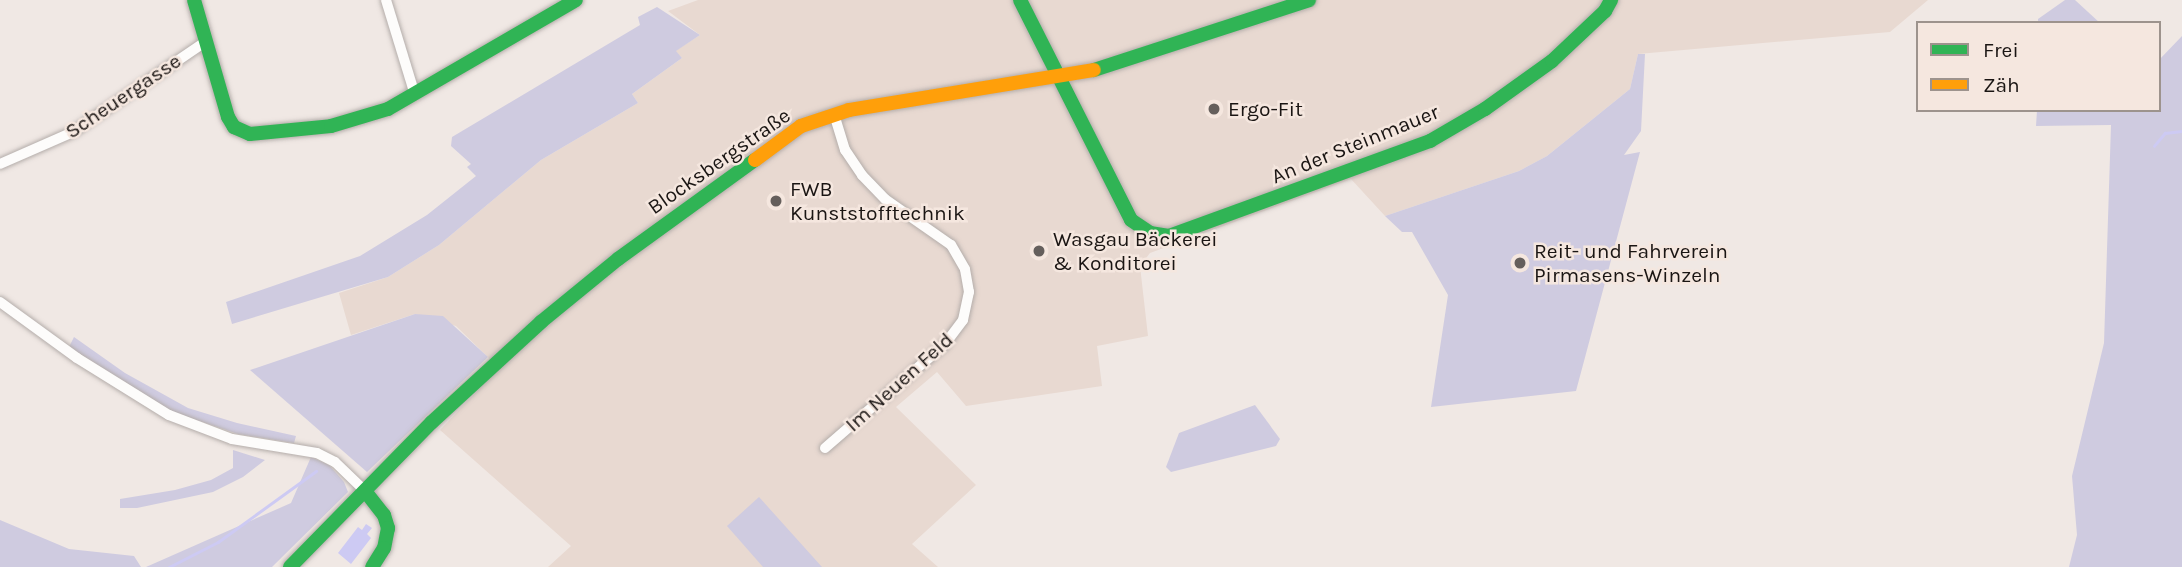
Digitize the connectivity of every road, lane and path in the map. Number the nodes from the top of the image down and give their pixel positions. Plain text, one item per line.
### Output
1 (194, 0) edge
2 (386, 0) edge
3 (576, 0) edge
4 (1020, 0) edge
5 (1309, 0) edge
6 (1611, 0) edge
7 (205, 42) junction
8 (1059, 78) junction
9 (415, 95) junction
10 (834, 114) junction
11 (0, 164) edge
12 (0, 302) edge
13 (825, 448) dead end
14 (365, 491) junction
15 (290, 567) edge
16 (372, 567) edge

1 - 7 street
2 - 9 street
3 - 9 street
4 - 8 street
5 - 8 street, Blocksbergstraße
6 - 8 street, An der Steinmauer
7 - 9 street
7 - 11 street, Scheuergasse
8 - 10 street, Blocksbergstraße
10 - 13 street, Im Neuen Feld
10 - 14 street, Blocksbergstraße
12 - 14 street
14 - 15 street, Blocksbergstraße
14 - 16 street

